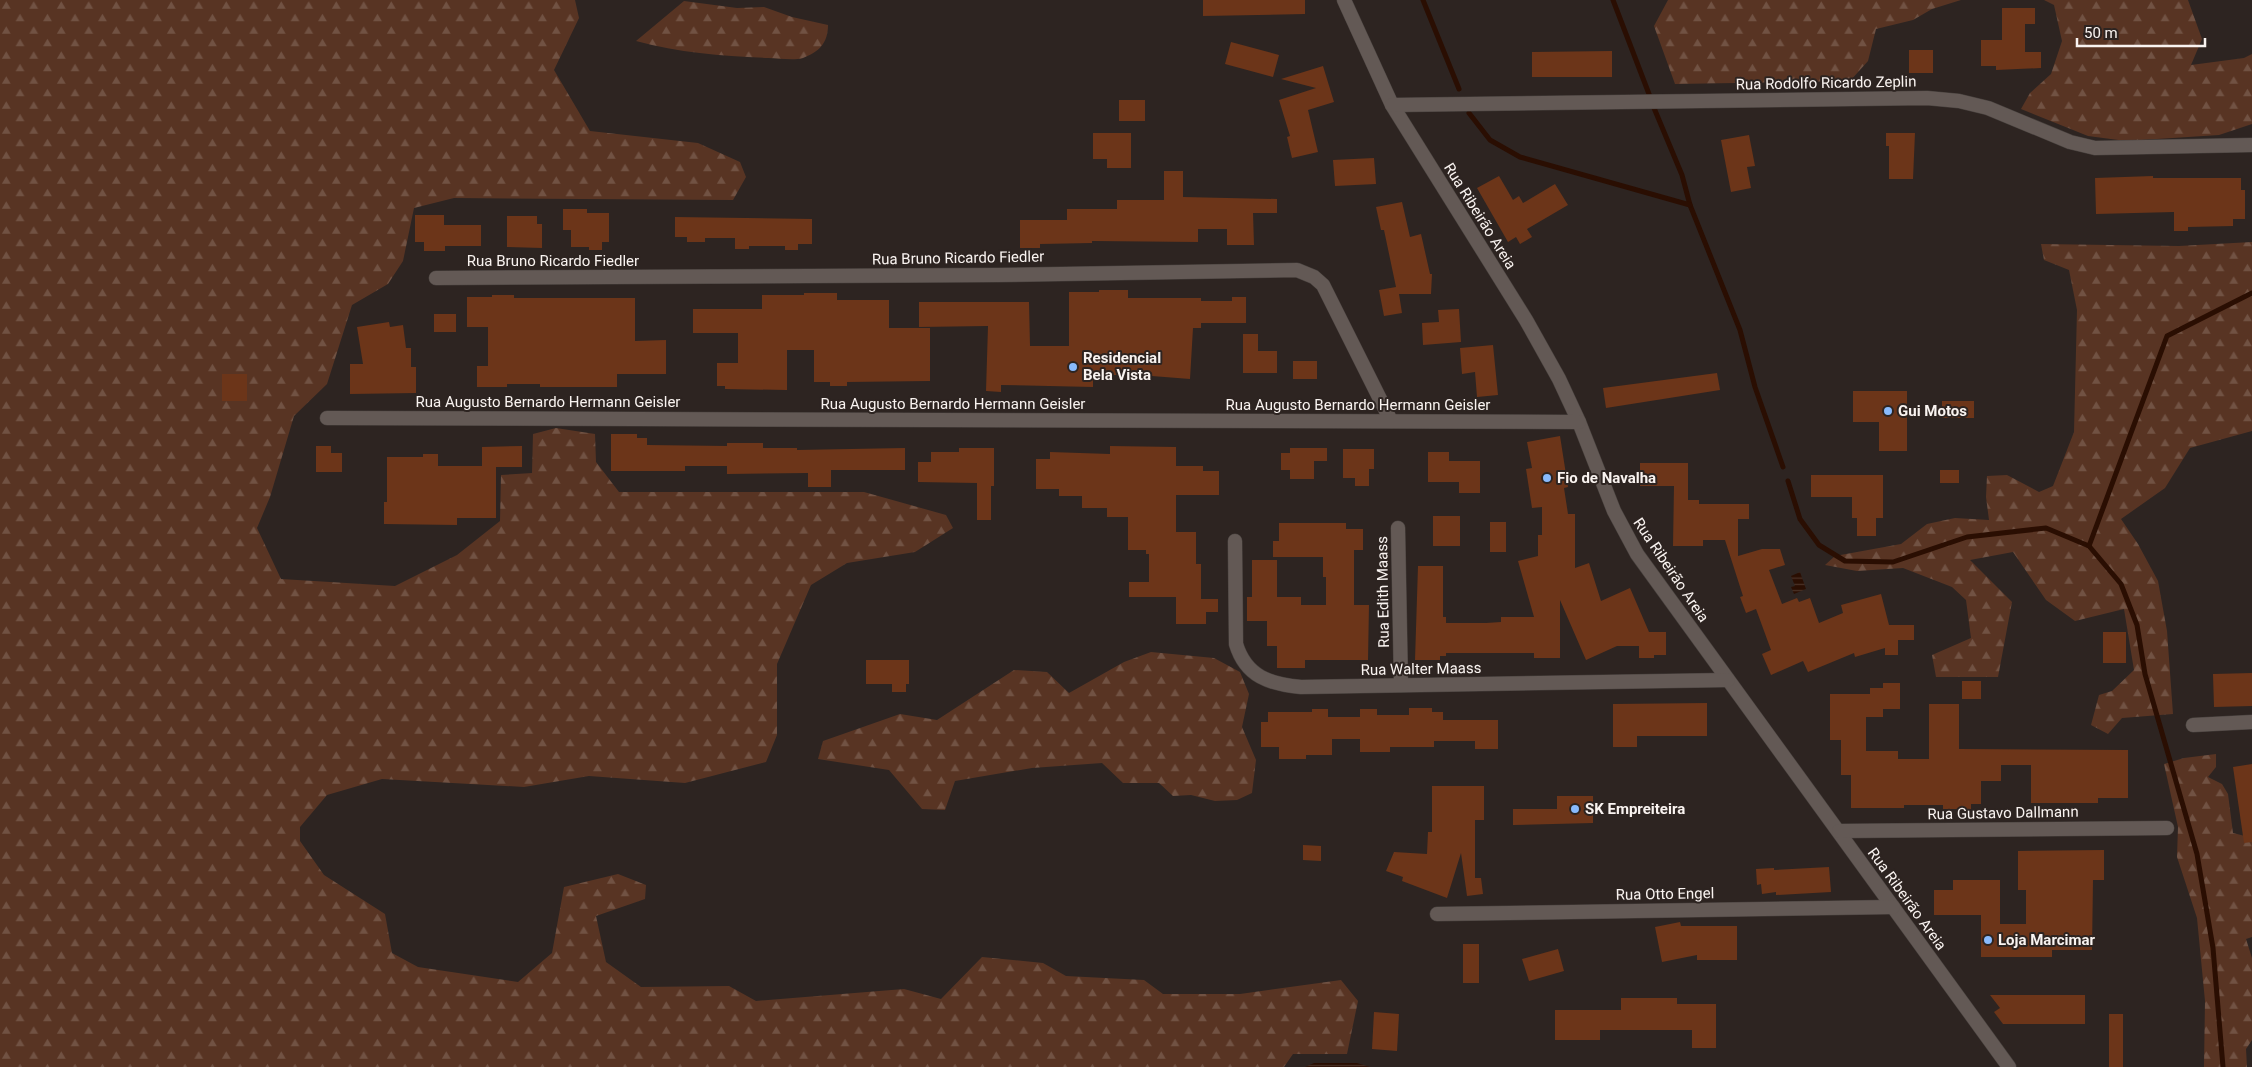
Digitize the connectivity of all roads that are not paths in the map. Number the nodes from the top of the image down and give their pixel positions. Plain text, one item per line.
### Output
1 (1344, 0) edge
2 (1392, 105) junction
3 (2252, 145) edge
4 (436, 278) dead end
5 (327, 418) dead end
6 (1392, 421) junction
7 (1579, 422) junction
8 (1398, 528) dead end
9 (1235, 541) dead end
10 (1728, 680) junction
11 (1401, 685) junction
12 (2252, 722) edge
13 (2193, 725) dead end
14 (2167, 828) dead end
15 (1838, 831) junction
16 (1893, 907) junction
17 (1437, 914) dead end
18 (2009, 1067) edge

1 - 2 street, Rua Ribeirão Areia
2 - 3 street, Rua Rodolfo Ricardo Zeplin
2 - 7 street, Rua Ribeirão Areia
4 - 6 street, Rua Bruno Ricardo Fiedler
5 - 6 street, Rua Augusto Bernardo Hermann Geisler
6 - 7 street, Rua Augusto Bernardo Hermann Geisler
7 - 10 street, Rua Ribeirão Areia
8 - 11 street, Rua Edith Maass
9 - 11 street, Rua Walter Maass
10 - 11 street, Rua Walter Maass
10 - 15 street, Rua Ribeirão Areia
12 - 13 street
14 - 15 street, Rua Gustavo Dallmann
15 - 16 street, Rua Ribeirão Areia
16 - 17 street, Rua Otto Engel
16 - 18 street, Rua Ribeirão Areia

